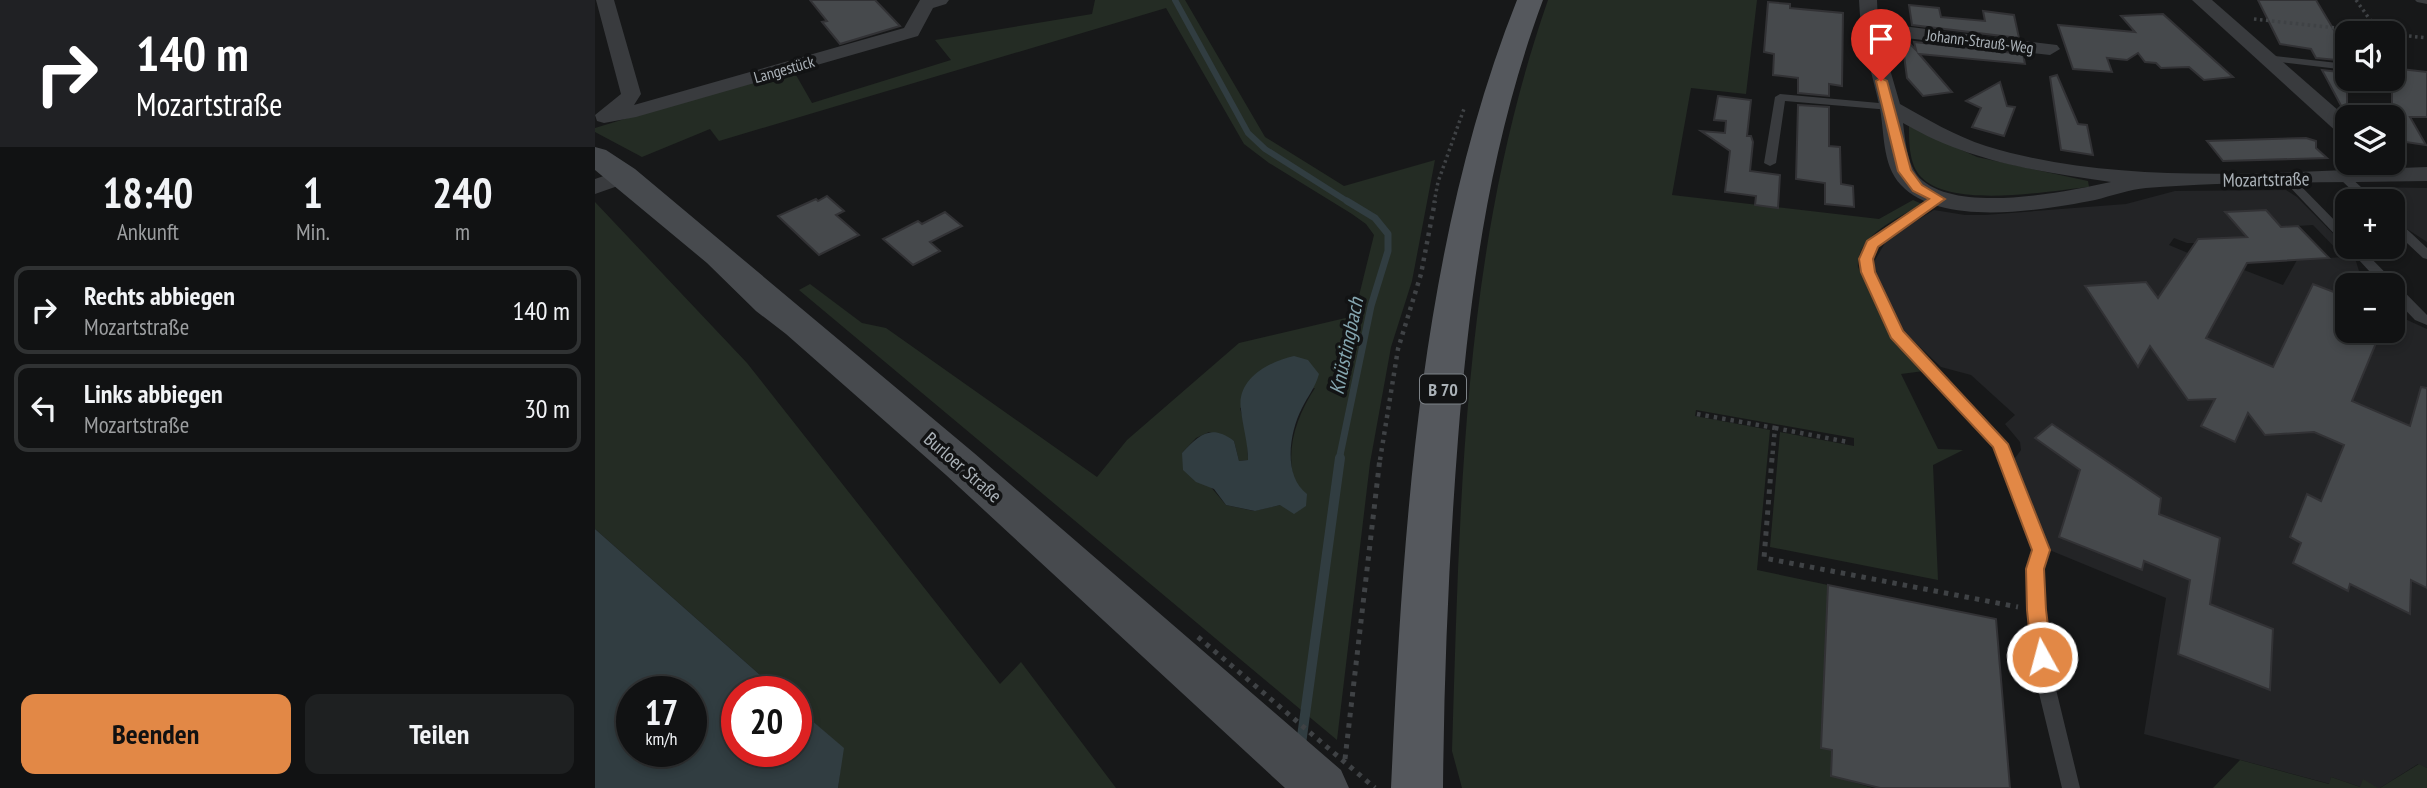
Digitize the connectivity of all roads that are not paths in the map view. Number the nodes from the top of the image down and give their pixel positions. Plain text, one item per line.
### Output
1 (605, 0) edge
2 (940, 0) edge
3 (1530, 0) edge
4 (1868, 0) edge
5 (2201, 0) edge
6 (2420, 0) edge
7 (2427, 1) edge
8 (1869, 28) junction
9 (2050, 48) dead end
10 (2266, 58) junction
11 (2335, 66) edge
12 (1890, 107) junction
13 (603, 117) edge
14 (2335, 118) edge
15 (1770, 163) dead end
16 (2405, 170) edge
17 (605, 173) edge
18 (2427, 174) edge
19 (2354, 175) edge
20 (2344, 177) junction
21 (2288, 179) junction
22 (2146, 181) junction
23 (2357, 189) edge
24 (1938, 199) junction
25 (2335, 228) edge
26 (2405, 234) edge
27 (2427, 255) edge
28 (2364, 259) edge
29 (2378, 273) edge
30 (2405, 301) edge
31 (2427, 320) edge
32 (1334, 782) edge
33 (1417, 788) edge
34 (2071, 788) edge

1 - 13 street, Langestück
2 - 13 street, Langestück
3 - 33 main road, B 70
4 - 8 street, Mozartstraße
5 - 10 street
6 - 7 lane
8 - 9 street, Johann-Strauß-Weg
8 - 12 street, Mozartstraße
10 - 11 lane
10 - 14 street
12 - 15 lane, Mozartstraße
12 - 22 street, Mozartstraße
12 - 24 street, Mozartstraße
16 - 18 street, Mozartstraße
17 - 32 main road, Burloer Straße
19 - 20 street, Mozartstraße
20 - 21 street, Mozartstraße
20 - 23 lane
21 - 22 street, Mozartstraße
21 - 25 lane
22 - 24 street, Mozartstraße
24 - 34 lane
26 - 27 lane
28 - 29 lane
30 - 31 lane

